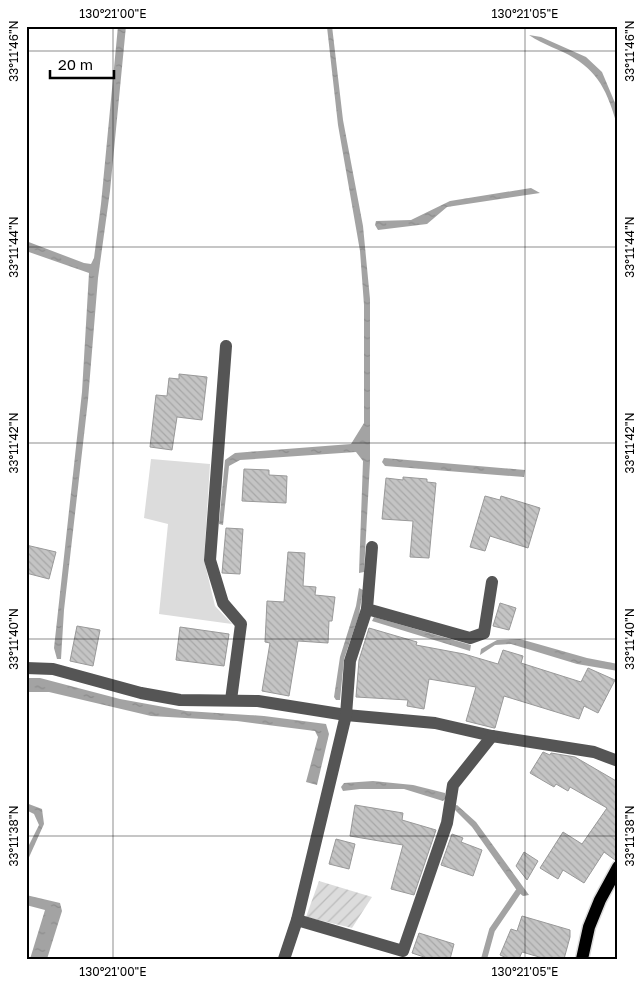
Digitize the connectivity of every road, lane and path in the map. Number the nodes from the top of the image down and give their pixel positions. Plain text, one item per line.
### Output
1 (226, 346) dead end
2 (372, 547) dead end
3 (492, 582) dead end
4 (368, 609) junction
5 (26, 668) edge
6 (231, 700) junction
7 (346, 715) junction
8 (492, 736) junction
9 (618, 761) edge
10 (618, 867) edge
11 (297, 920) junction
12 (284, 959) edge
13 (582, 959) edge

1 - 6 street
2 - 4 street
3 - 4 street
4 - 7 street
5 - 6 street
6 - 7 street
7 - 8 street
7 - 11 street
8 - 9 street
8 - 11 street
10 - 13 main road
11 - 12 street

